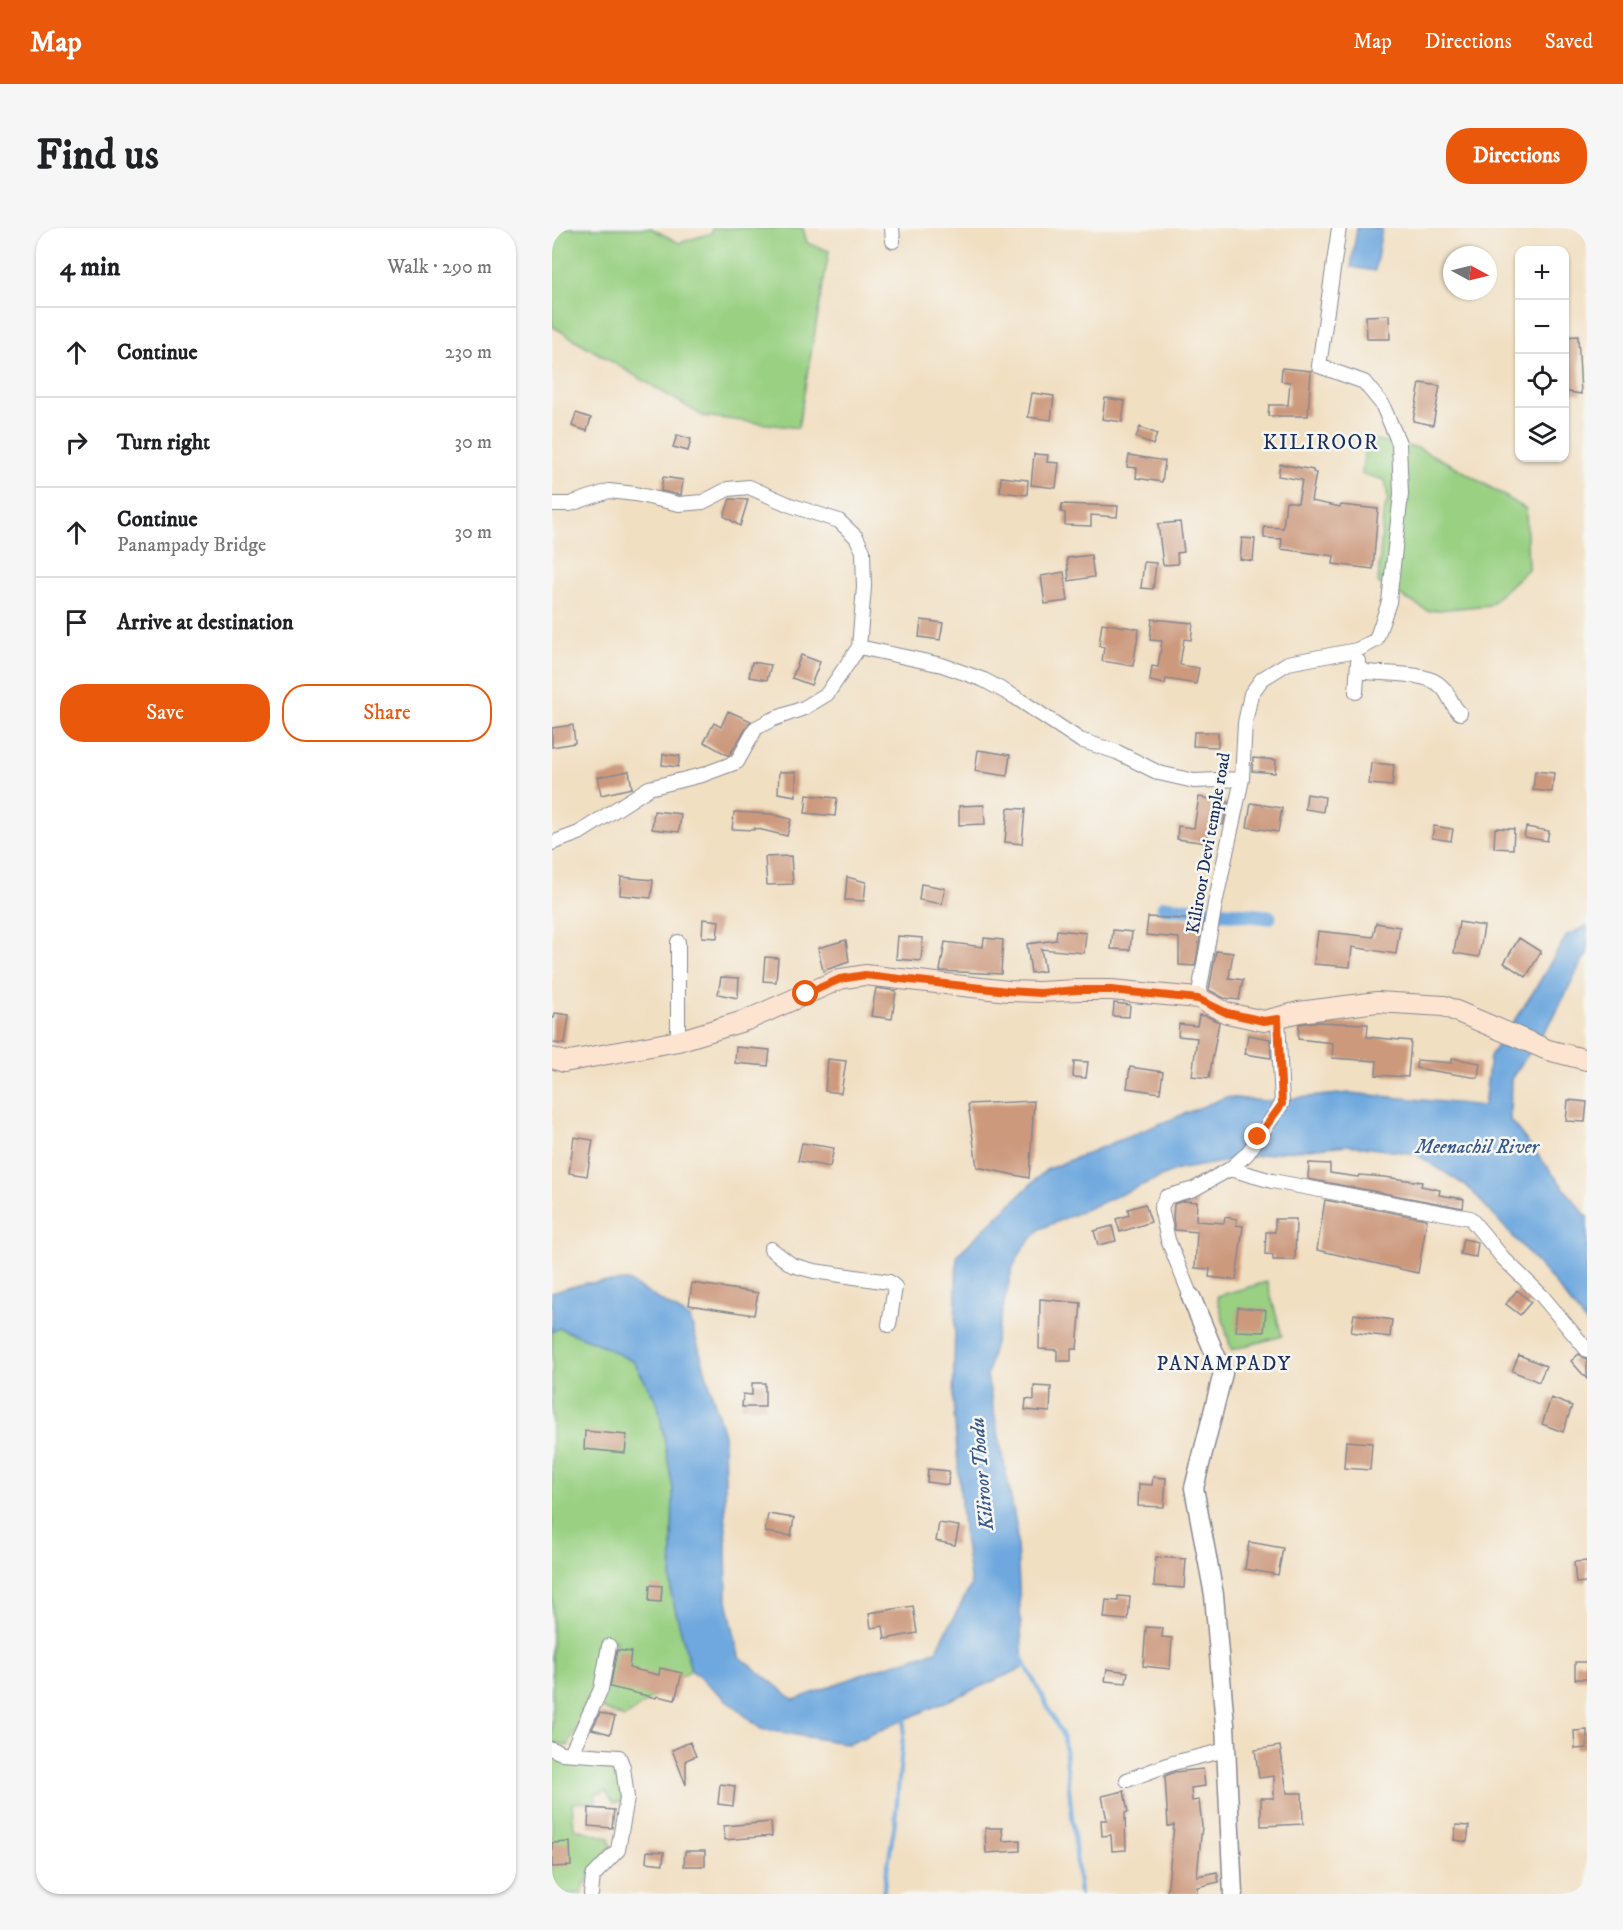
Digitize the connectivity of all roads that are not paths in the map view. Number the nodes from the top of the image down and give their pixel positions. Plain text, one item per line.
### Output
1 (1339, 228) edge
2 (552, 504) edge
3 (859, 647) junction
4 (1347, 652) junction
5 (1358, 666) junction
6 (1356, 692) dead end
7 (1460, 713) dead end
8 (1242, 779) junction
9 (552, 843) edge
10 (678, 942) dead end
11 (1198, 999) junction
12 (1278, 1019) junction
13 (678, 1041) junction
14 (552, 1058) edge
15 (1587, 1060) edge
16 (1233, 1166) junction
17 (771, 1249) dead end
18 (1191, 1297) joint
19 (889, 1325) dead end
20 (1587, 1350) edge
21 (609, 1646) dead end
22 (552, 1749) edge
23 (1226, 1750) junction
24 (571, 1754) junction
25 (1127, 1780) dead end
26 (591, 1894) edge
27 (1233, 1894) edge

1 - 4 street, Kiliroor Devi temple road
2 - 3 street
3 - 8 street
3 - 9 street
4 - 5 street
4 - 8 street, Kiliroor Devi temple road
5 - 6 street
5 - 7 street
8 - 11 street, Kiliroor Devi temple road
10 - 13 street
11 - 12 main road
11 - 13 main road
12 - 15 main road
12 - 16 street
13 - 14 main road
16 - 18 street
16 - 20 street
17 - 19 street
18 - 23 street
21 - 24 street
22 - 24 street
23 - 25 street
23 - 27 street
24 - 26 street

